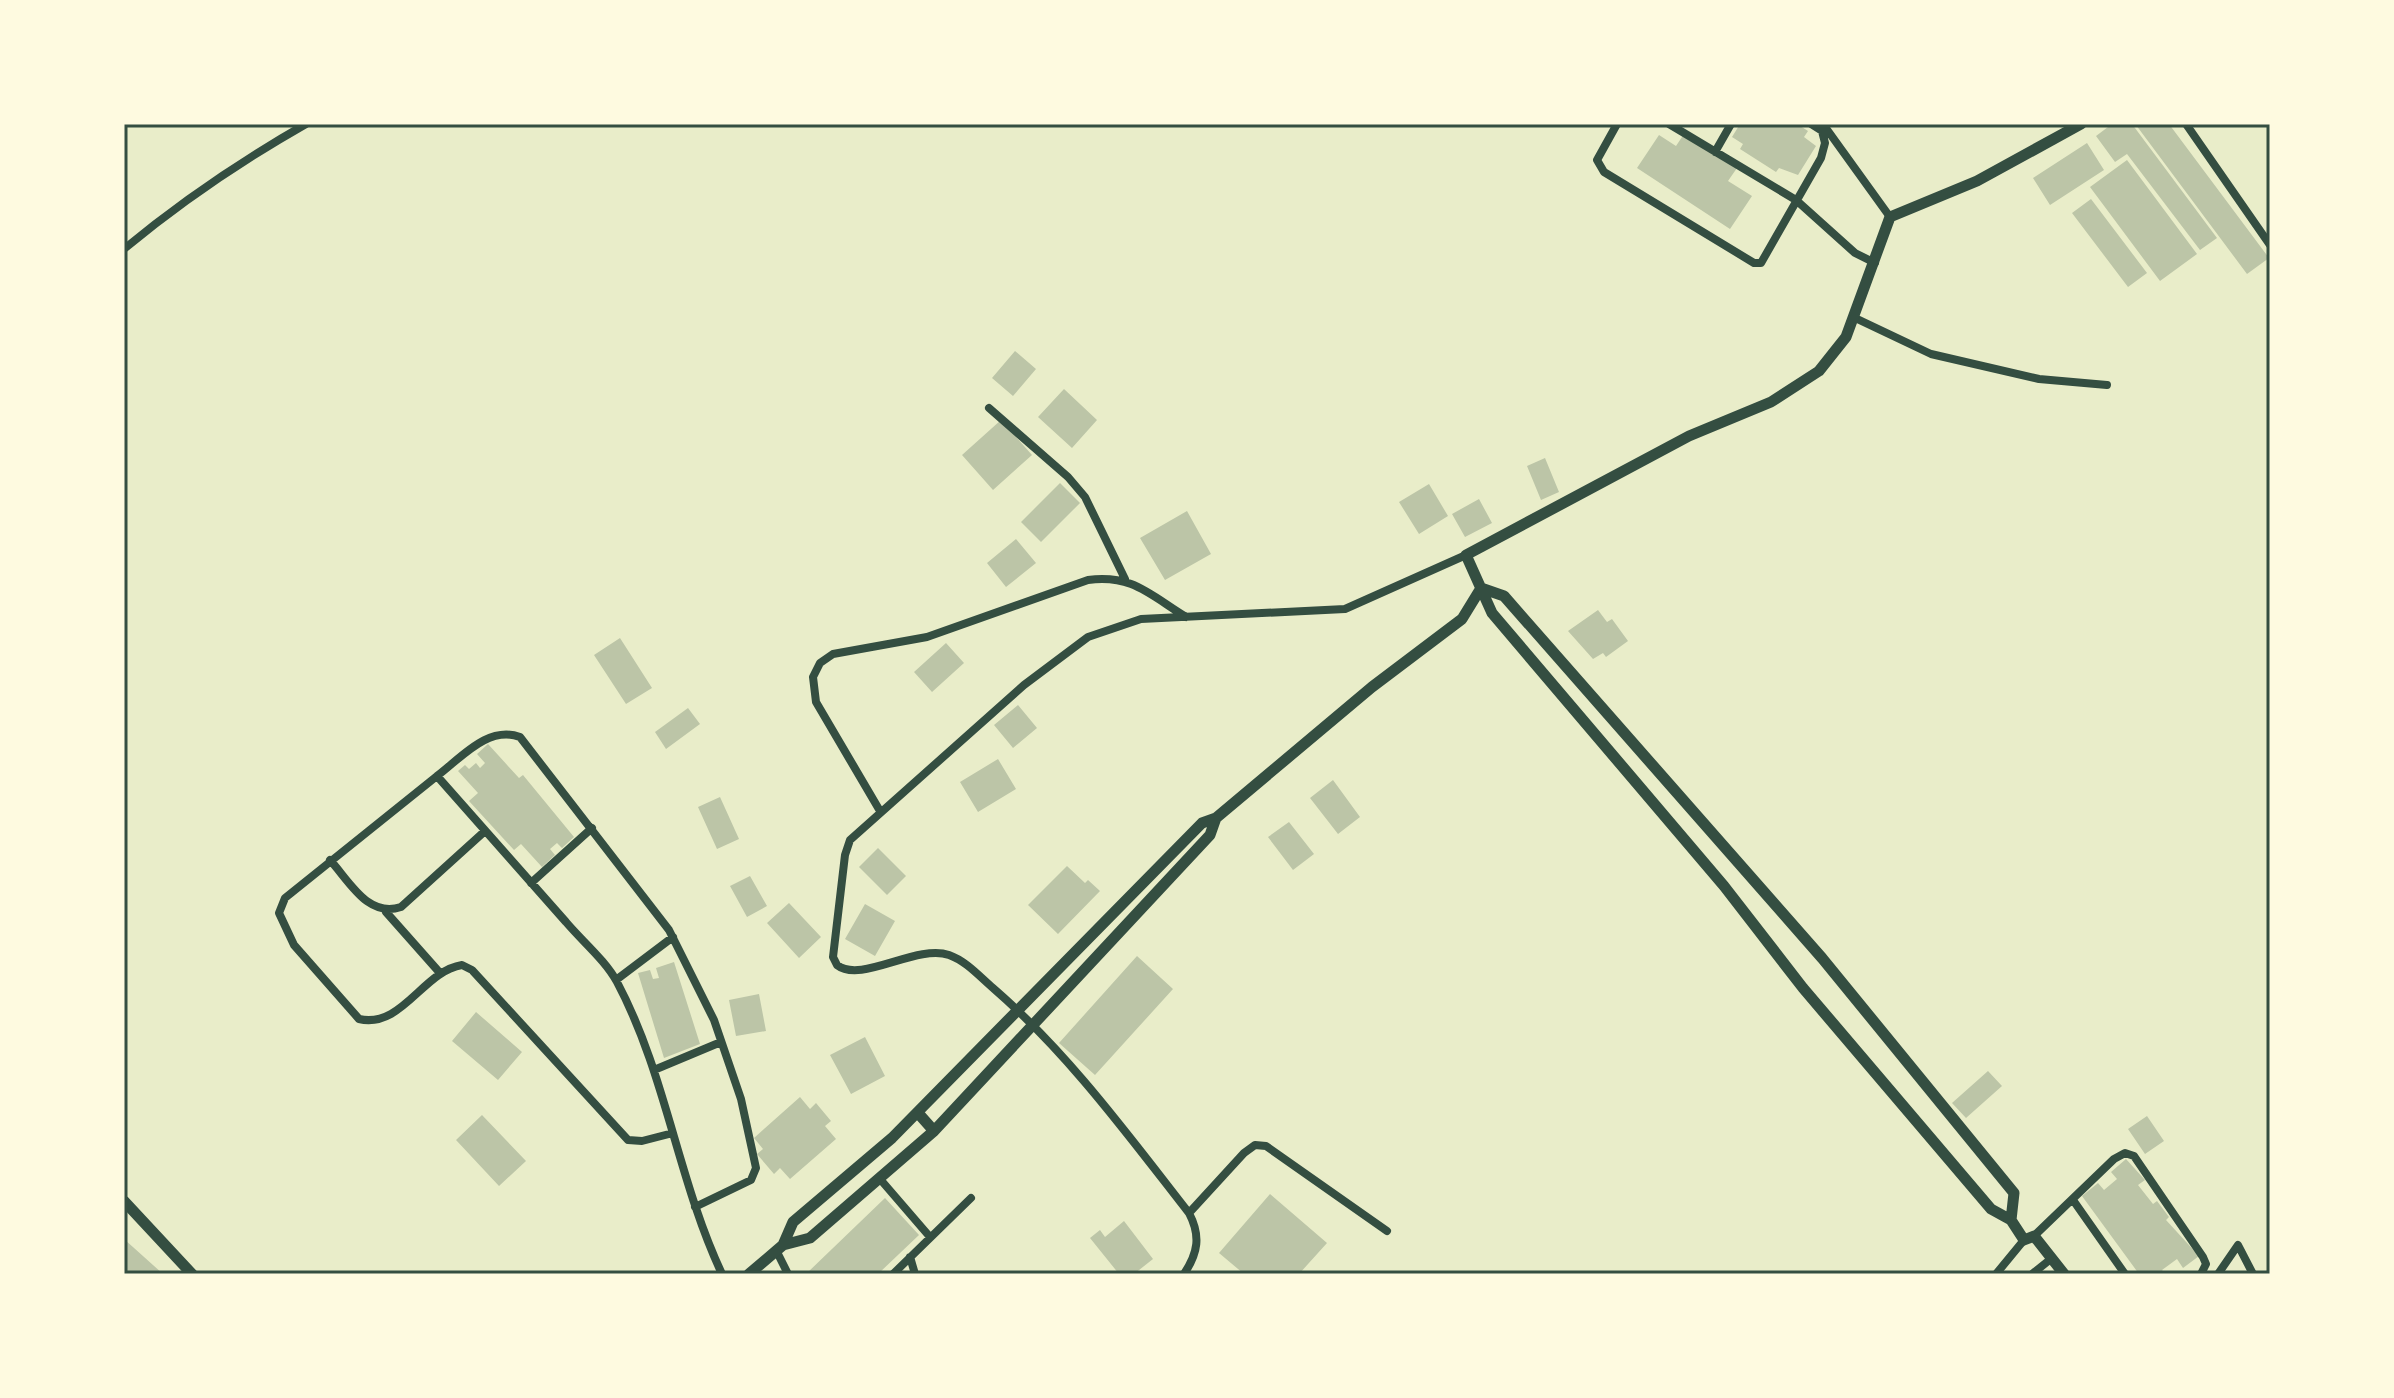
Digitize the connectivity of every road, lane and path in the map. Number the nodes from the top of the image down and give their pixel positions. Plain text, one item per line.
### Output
1 (306, 124) edge
2 (1617, 124) edge
3 (1669, 124) edge
4 (1731, 124) edge
5 (1811, 124) edge
6 (1823, 124) edge
7 (2081, 124) edge
8 (2186, 124) edge
9 (1715, 152) junction
10 (1796, 200) junction
11 (1890, 217) junction
12 (2270, 245) edge
13 (124, 249) edge
14 (1875, 263) junction
15 (1853, 317) junction
16 (2107, 385) dead end
17 (989, 408) dead end
18 (1466, 555) junction
19 (1125, 579) junction
20 (1481, 588) junction
21 (1186, 617) junction
22 (437, 776) junction
23 (880, 811) junction
24 (1216, 818) junction
25 (592, 828) junction
26 (485, 831) junction
27 (330, 860) junction
28 (531, 883) junction
29 (1126, 897) junction
30 (1139, 910) junction
31 (386, 912) junction
32 (673, 937) junction
33 (440, 973) junction
34 (616, 980) junction
35 (1018, 1009) junction
36 (1033, 1026) junction
37 (721, 1042) junction
38 (654, 1070) junction
39 (918, 1113) junction
40 (934, 1131) junction
41 (673, 1133) junction
42 (880, 1179) junction
43 (971, 1198) dead end
44 (2073, 1200) junction
45 (124, 1201) edge
46 (695, 1207) junction
47 (1189, 1213) junction
48 (2011, 1220) junction
49 (1387, 1231) dead end
50 (930, 1237) junction
51 (2029, 1238) junction
52 (780, 1248) junction
53 (910, 1257) junction
54 (2052, 1258) junction
55 (754, 1272) edge
56 (2037, 1273) edge
57 (192, 1274) edge
58 (722, 1274) edge
59 (788, 1274) edge
60 (893, 1274) edge
61 (915, 1274) edge
62 (1184, 1274) edge
63 (1996, 1274) edge
64 (2064, 1274) edge
65 (2125, 1274) edge
66 (2201, 1274) edge
67 (2218, 1274) edge
68 (2253, 1274) edge

1 - 13 street
2 - 10 street
3 - 9 street
4 - 9 street
5 - 10 street
6 - 11 street
7 - 11 street
8 - 12 street
9 - 10 street
10 - 14 street
11 - 14 street
14 - 15 street
15 - 16 street
15 - 18 street
17 - 19 street
18 - 20 street
18 - 21 street
19 - 21 street
19 - 23 street
20 - 24 street
20 - 48 street
20 - 48 street
21 - 23 street
22 - 25 street
22 - 26 street
22 - 27 street
23 - 35 street
24 - 29 street
24 - 30 street
25 - 28 street
25 - 32 street
26 - 28 street
26 - 31 street
27 - 31 street
27 - 33 street
28 - 34 street
29 - 30 street
29 - 35 street
30 - 36 street
31 - 33 street
32 - 34 street
32 - 37 street
33 - 41 street
34 - 38 street
35 - 36 street
35 - 39 street
36 - 40 street
36 - 47 street
37 - 38 street
37 - 46 street
38 - 41 street
39 - 40 street
39 - 52 street
40 - 42 street
41 - 46 street
42 - 50 street
42 - 52 street
43 - 50 street
44 - 51 street
44 - 65 street
44 - 66 street
45 - 57 street
46 - 58 street
47 - 49 street
47 - 62 street
48 - 51 street
50 - 53 street
51 - 54 street
51 - 63 street
52 - 55 street
52 - 59 street
53 - 60 street
53 - 61 street
54 - 56 street
54 - 64 street
67 - 68 street

